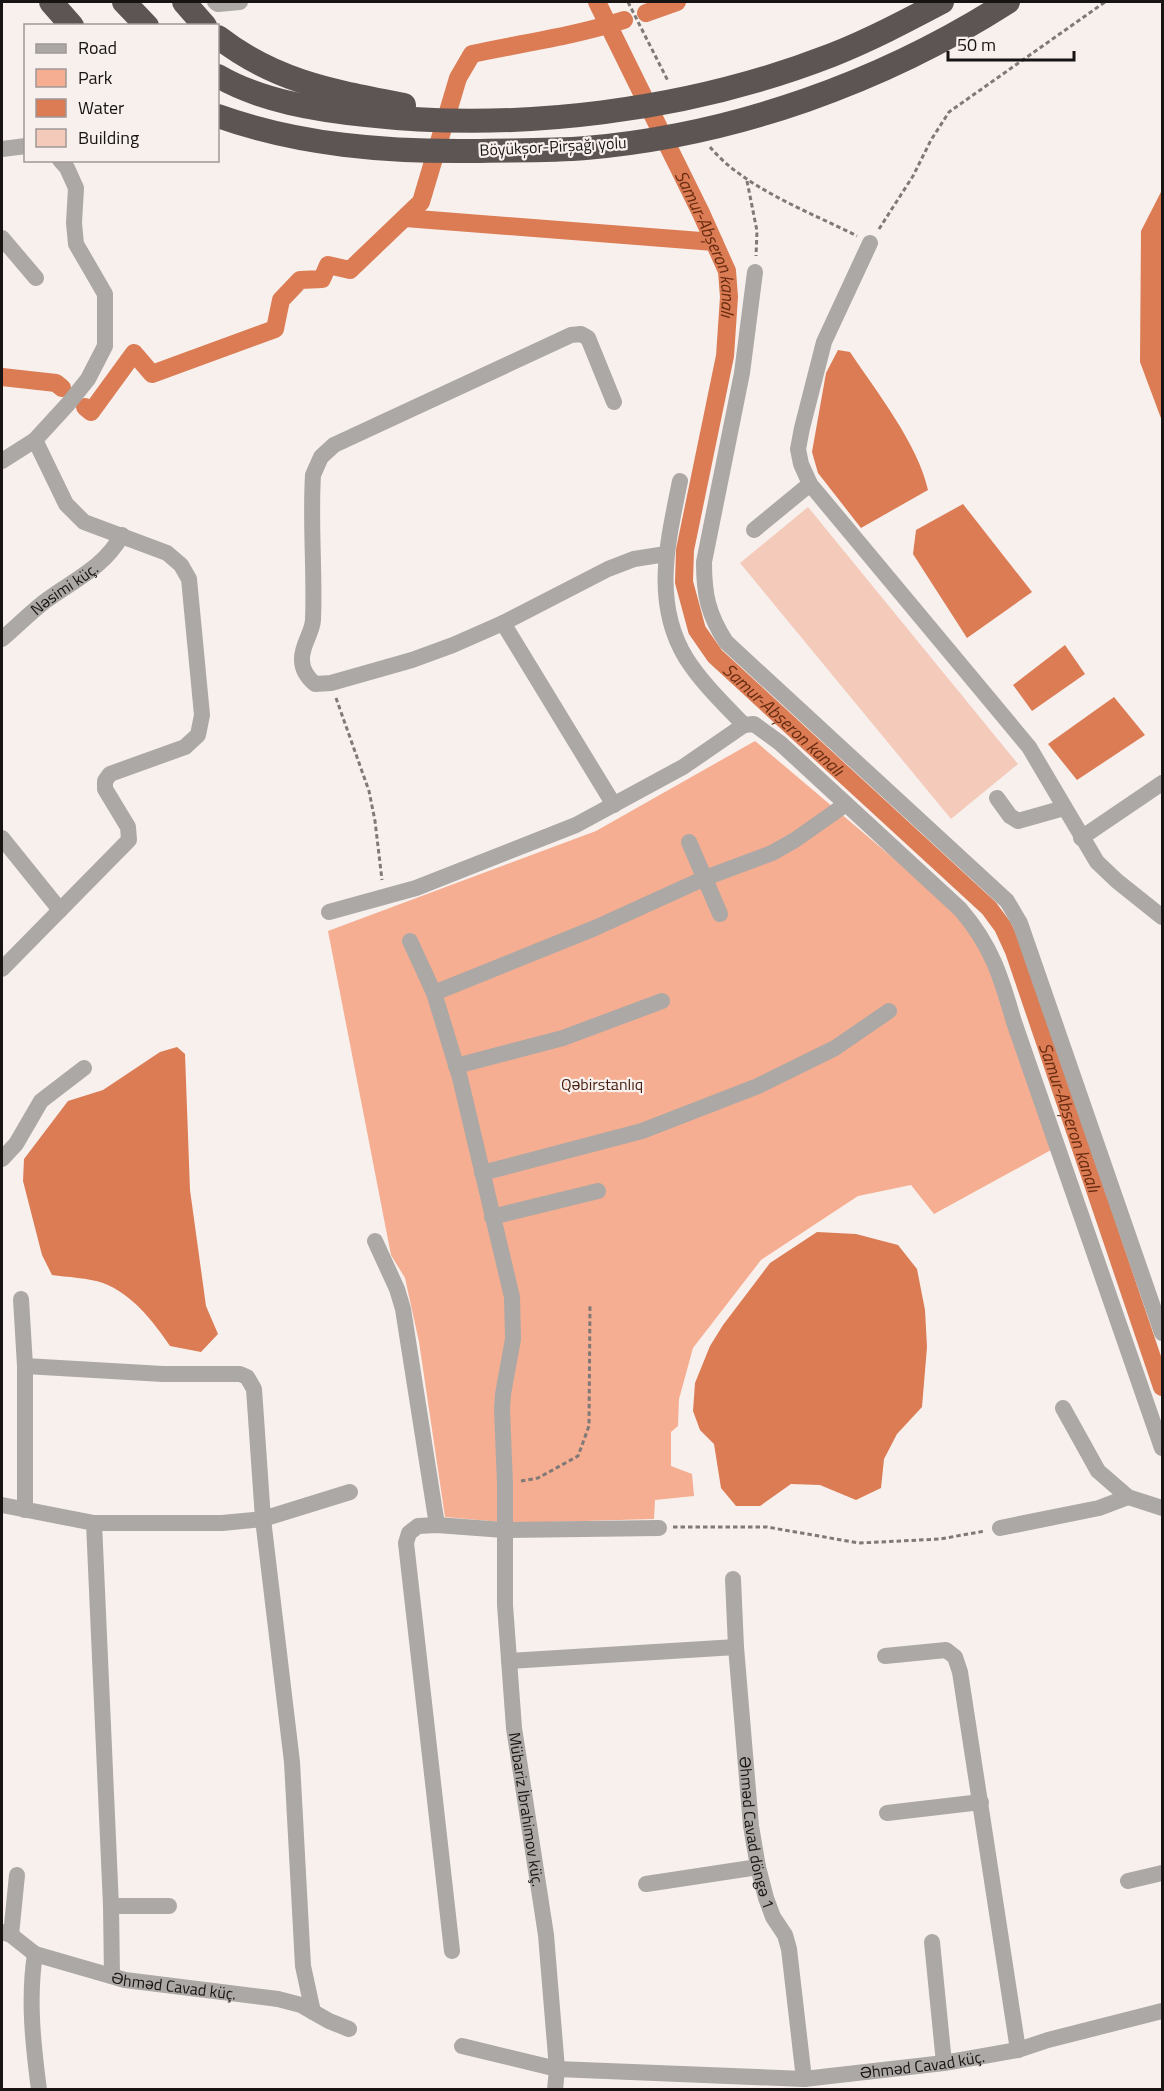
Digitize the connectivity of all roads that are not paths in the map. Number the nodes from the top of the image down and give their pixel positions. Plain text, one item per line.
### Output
1 (51, 2) edge
2 (124, 2) edge
3 (184, 2) edge
4 (215, 2) edge
5 (240, 2) edge
6 (942, 2) edge
7 (1008, 2) edge
8 (70, 24) edge
9 (145, 24) edge
10 (203, 24) edge
11 (219, 37) edge
12 (219, 76) edge
13 (219, 116) edge
14 (498, 120) junction
15 (24, 146) edge
16 (2, 148) edge
17 (62, 162) edge
18 (2, 238) edge
19 (870, 243) road end
20 (755, 272) road end
21 (36, 278) dead end
22 (614, 402) dead end
23 (35, 440) junction
24 (2, 461) edge
25 (680, 481) dead end
26 (810, 484) junction
27 (753, 530) dead end
28 (122, 535) junction
29 (666, 554) junction
30 (503, 623) junction
31 (2, 639) edge
32 (744, 725) junction
33 (1162, 783) edge
34 (997, 798) dead end
35 (846, 804) junction
36 (614, 805) junction
37 (1064, 808) junction
38 (2, 837) edge
39 (1082, 838) junction
40 (689, 842) dead end
41 (705, 878) junction
42 (60, 909) junction
43 (329, 912) dead end
44 (720, 914) dead end
45 (1162, 917) edge
46 (410, 941) dead end
47 (2, 969) edge
48 (434, 993) junction
49 (662, 1001) dead end
50 (889, 1011) dead end
51 (456, 1066) junction
52 (84, 1068) dead end
53 (2, 1159) edge
54 (482, 1173) junction
55 (598, 1191) dead end
56 (492, 1217) junction
57 (375, 1241) dead end
58 (21, 1299) dead end
59 (1162, 1333) edge
60 (25, 1366) junction
61 (1063, 1408) dead end
62 (1162, 1448) edge
63 (350, 1492) dead end
64 (1128, 1497) junction
65 (2, 1505) edge
66 (1162, 1509) edge
67 (25, 1510) junction
68 (262, 1519) junction
69 (94, 1523) junction
70 (437, 1525) junction
71 (659, 1528) road end
72 (1000, 1528) road end
73 (504, 1530) junction
74 (733, 1580) dead end
75 (736, 1647) junction
76 (885, 1656) dead end
77 (509, 1661) junction
78 (981, 1802) junction
79 (887, 1813) dead end
80 (758, 1867) junction
81 (1162, 1873) edge
82 (17, 1875) dead end
83 (1128, 1881) dead end
84 (646, 1884) dead end
85 (111, 1906) junction
86 (169, 1906) dead end
87 (6, 1933) edge
88 (932, 1942) dead end
89 (452, 1951) dead end
90 (35, 1954) junction
91 (112, 1976) junction
92 (313, 2012) junction
93 (1162, 2012) edge
94 (349, 2029) dead end
95 (462, 2046) dead end
96 (1018, 2050) junction
97 (944, 2062) junction
98 (557, 2069) junction
99 (804, 2079) junction
100 (39, 2090) edge
101 (555, 2090) edge

1 - 8 highway
2 - 9 highway
3 - 10 highway
4 - 5 street
6 - 14 highway
7 - 13 highway, Böyükşor-Pirşağı yolu
11 - 14 highway
12 - 14 highway
15 - 16 street
17 - 23 street
18 - 21 street
19 - 26 street
20 - 59 street
22 - 30 street
23 - 24 street
23 - 28 street
25 - 29 street
26 - 27 street
26 - 37 street
28 - 31 street, Nəsimi küç.
28 - 42 street
29 - 30 street
29 - 32 street
30 - 36 street
32 - 35 street
32 - 36 street
33 - 39 street
34 - 37 street
35 - 41 street
35 - 62 street
36 - 43 street
37 - 39 street
38 - 42 street
39 - 45 street
40 - 41 street
41 - 44 street
41 - 48 street
42 - 47 street
46 - 48 street, Mübariz İbrahimov küç.
48 - 51 street, Mübariz İbrahimov küç.
49 - 51 street
50 - 54 street
51 - 54 street, Mübariz İbrahimov küç.
52 - 53 street
54 - 56 street, Mübariz İbrahimov küç.
55 - 56 street
56 - 73 street, Mübariz İbrahimov küç.
57 - 70 street
58 - 60 street
60 - 67 street
60 - 68 street
61 - 64 street
63 - 68 street
64 - 66 street
64 - 72 street
65 - 67 street
67 - 69 street
68 - 69 street
68 - 92 street
69 - 85 street
70 - 73 street
70 - 89 street
71 - 73 street
73 - 77 street, Mübariz İbrahimov küç.
74 - 75 street, Əhməd Cavad döngə 1
75 - 77 street
75 - 80 street, Əhməd Cavad döngə 1
76 - 78 street
77 - 98 street, Mübariz İbrahimov küç.
78 - 79 street
78 - 96 street
80 - 84 street
80 - 99 street, Əhməd Cavad döngə 1
81 - 83 street
82 - 87 street
85 - 86 street
85 - 91 street
87 - 90 street, Əhməd Cavad küç.
88 - 97 street
90 - 91 street, Əhməd Cavad küç.
90 - 100 street
91 - 92 street, Əhməd Cavad küç.
92 - 94 street, Əhməd Cavad küç.
93 - 96 street, Əhməd Cavad küç.
95 - 98 street, Əhməd Cavad küç.
96 - 97 street, Əhməd Cavad küç.
97 - 99 street, Əhməd Cavad küç.
98 - 99 street, Əhməd Cavad küç.
98 - 101 street, Mübariz İbrahimov küç.

